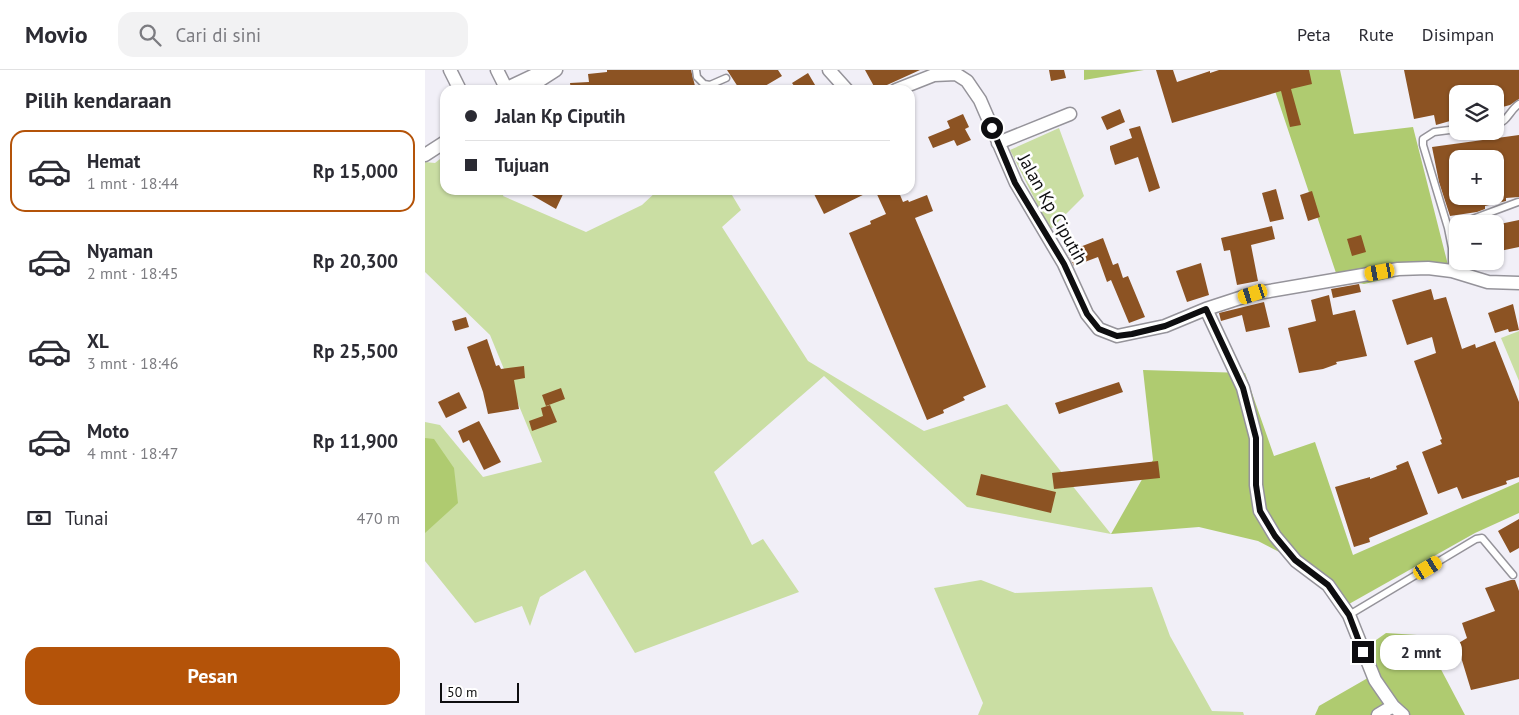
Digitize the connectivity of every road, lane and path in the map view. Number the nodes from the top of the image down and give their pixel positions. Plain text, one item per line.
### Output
1 (450, 70) edge
2 (497, 70) edge
3 (556, 70) edge
4 (696, 70) edge
5 (829, 70) edge
6 (933, 72) edge
7 (542, 73) edge
8 (726, 78) dead end
9 (457, 85) edge
10 (503, 85) edge
11 (514, 85) edge
12 (530, 85) edge
13 (842, 85) edge
14 (906, 85) edge
15 (1519, 104) edge
16 (1069, 114) dead end
17 (1504, 121) edge
18 (1449, 130) edge
19 (998, 143) junction
20 (440, 145) edge
21 (425, 155) edge
22 (1518, 202) edge
23 (1483, 215) edge
24 (1448, 228) joint
25 (1452, 271) junction
26 (1519, 283) edge
27 (1206, 309) junction
28 (1513, 575) dead end
29 (1349, 615) junction
30 (1393, 706) junction
31 (1378, 715) edge
32 (1403, 715) edge

1 - 9 street
2 - 10 street
3 - 7 street
4 - 8 lane
5 - 13 street
6 - 14 street, Jalan Kp Ciputih
6 - 19 street, Jalan Kp Ciputih
7 - 11 street
7 - 12 street
15 - 17 lane
16 - 19 street
18 - 24 lane
19 - 27 street, Jalan Kp Ciputih
20 - 21 street
22 - 23 lane
24 - 25 lane
25 - 26 street, Jalan Kp Ciputih
25 - 27 street, Jalan Kp Ciputih
27 - 29 street
28 - 29 lane
29 - 30 street
30 - 31 street
30 - 32 street

